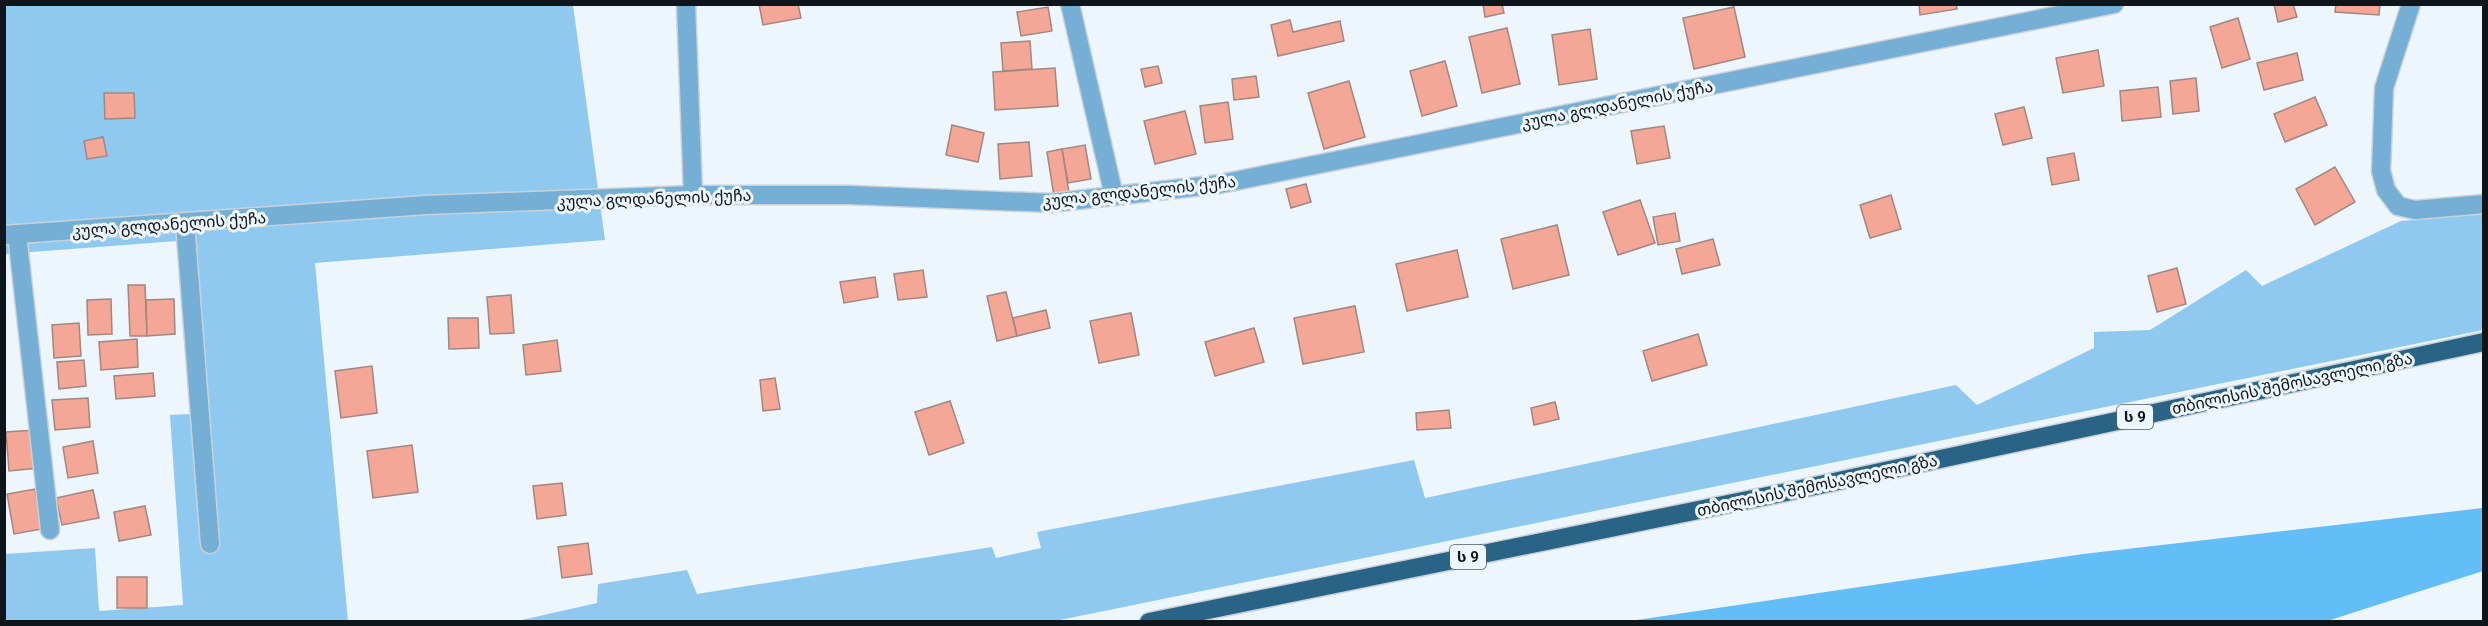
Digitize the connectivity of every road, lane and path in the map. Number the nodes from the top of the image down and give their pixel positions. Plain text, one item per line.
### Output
1 (686, 4) edge
2 (1070, 4) edge
3 (2114, 4) edge
4 (2411, 4) edge
5 (693, 195) junction
6 (1114, 196) junction
7 (2484, 204) edge
8 (185, 223) junction
9 (11, 234) edge
10 (2484, 342) edge
11 (50, 530) dead end
12 (210, 544) dead end
13 (1149, 621) edge

1 - 5 street
2 - 6 street
3 - 6 street, კულა გლდანელის ქუჩა
4 - 7 street
5 - 6 street, კულა გლდანელის ქუჩა
5 - 8 street, კულა გლდანელის ქუჩა
8 - 9 street, კულა გლდანელის ქუჩა
8 - 12 street
9 - 11 street
10 - 13 highway, თბილისის შემოსავლელი გზა / ს 9

